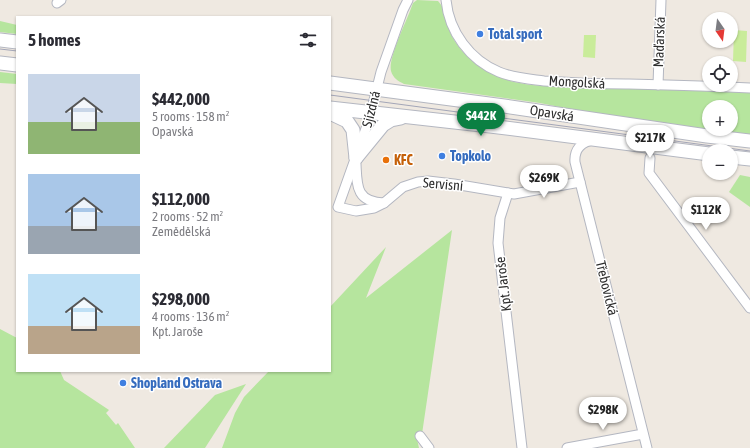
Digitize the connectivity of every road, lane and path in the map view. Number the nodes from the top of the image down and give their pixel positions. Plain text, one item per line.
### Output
1 (408, 0) edge
2 (660, 0) edge
3 (445, 2) edge
4 (0, 40) edge
5 (16, 42) edge
6 (0, 63) edge
7 (16, 65) edge
8 (331, 83) edge
9 (658, 84) junction
10 (376, 88) junction
11 (750, 88) edge
12 (331, 108) edge
13 (331, 113) edge
14 (370, 113) junction
15 (408, 116) junction
16 (595, 139) junction
17 (750, 141) edge
18 (702, 153) edge
19 (356, 158) junction
20 (650, 158) dead end
21 (738, 158) edge
22 (750, 159) edge
23 (580, 182) junction
24 (508, 193) junction
25 (384, 203) junction
26 (338, 208) joint
27 (750, 308) edge
28 (643, 434) junction
29 (420, 436) dead end
30 (429, 448) edge
31 (522, 448) edge
32 (567, 448) edge
33 (647, 448) edge

1 - 10 street, Sjízdná
2 - 9 street, Maďarská
3 - 9 street, Mongolská
4 - 5 main road
6 - 7 main road
8 - 10 main road, Opavská
9 - 11 street, Mongolská
10 - 14 street, Sjízdná
10 - 17 main road, Opavská
12 - 14 main road, Opavská
13 - 19 main road
14 - 15 main road, Opavská
14 - 19 street, Sjízdná
15 - 16 main road, Opavská
15 - 19 main road
16 - 18 main road, Opavská
16 - 23 street, Třebovická
19 - 25 street
19 - 26 street, Sjízdná
20 - 27 street
21 - 22 main road
23 - 24 street
23 - 28 street, Třebovická
24 - 25 street, Servisní
24 - 31 street, Kpt. Jaroše
25 - 26 street, Servisní
28 - 32 street
28 - 33 street, Třebovická
29 - 30 street

